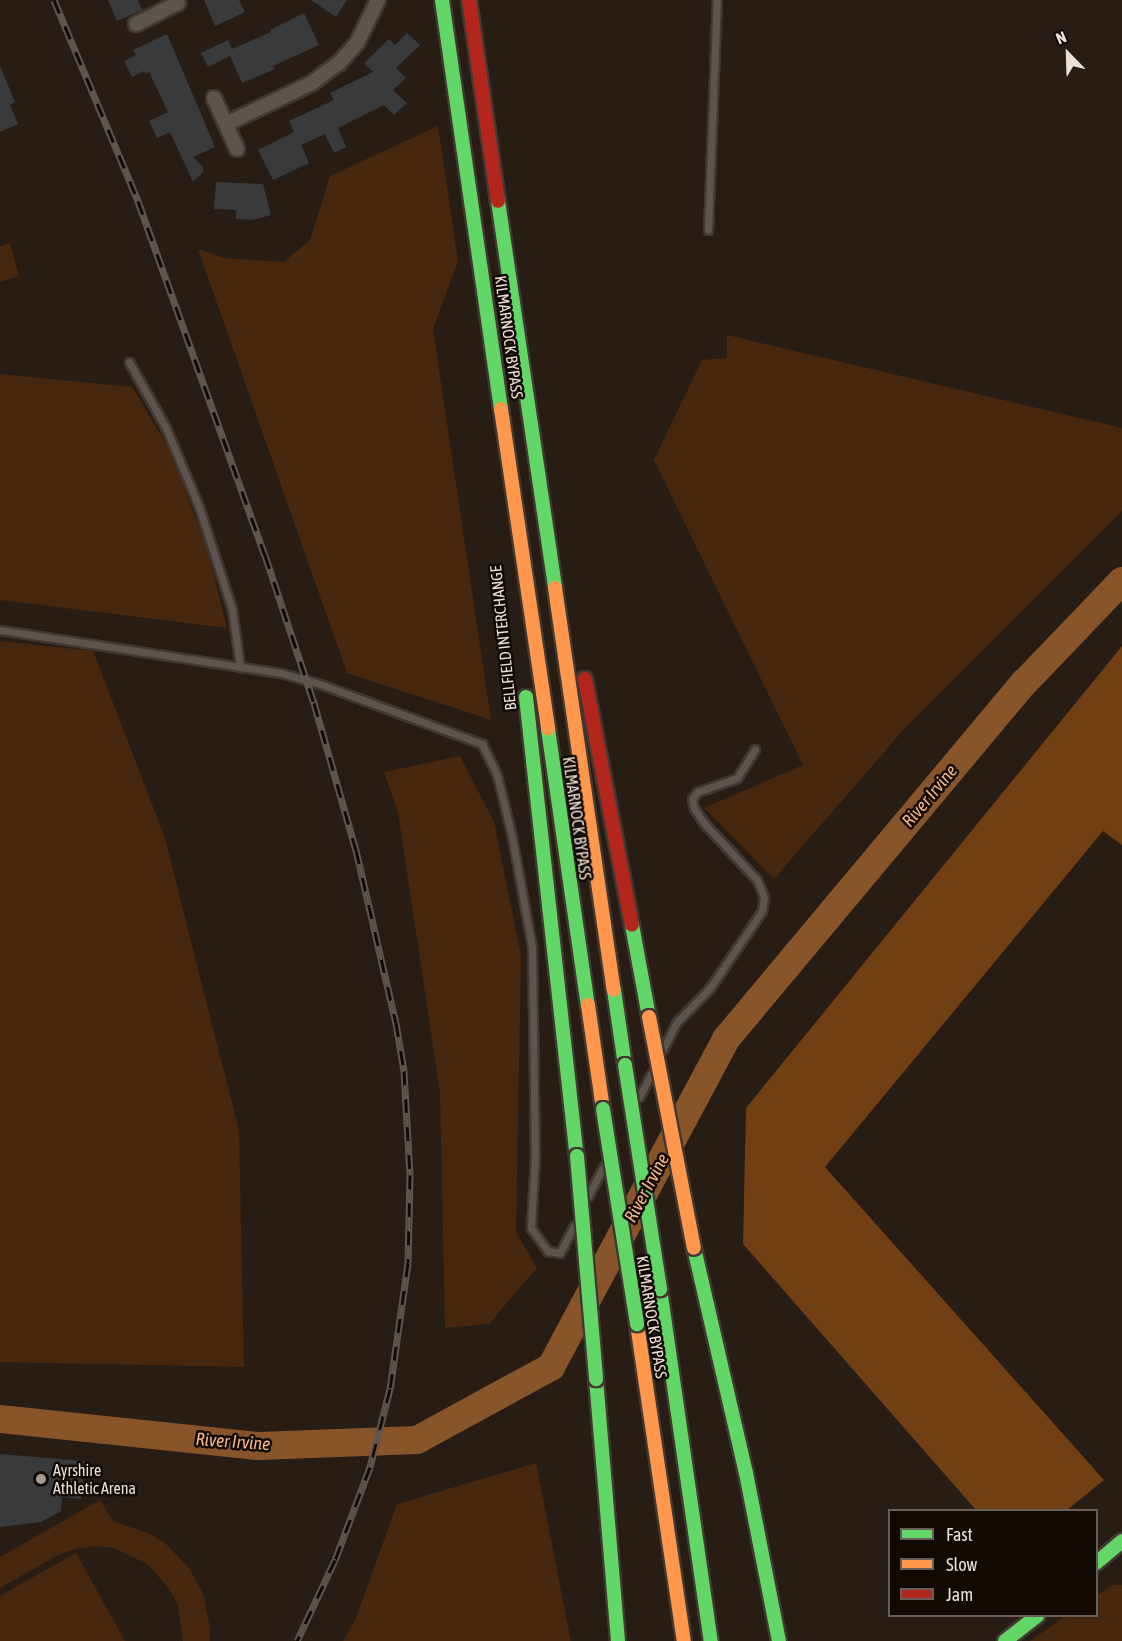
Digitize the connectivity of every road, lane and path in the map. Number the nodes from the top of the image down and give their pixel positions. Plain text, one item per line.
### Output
1 (378, 0) edge
2 (442, 0) edge
3 (470, 0) edge
4 (717, 0) edge
5 (178, 3) dead end
6 (157, 5) edge
7 (136, 24) dead end
8 (214, 98) dead end
9 (226, 124) junction
10 (237, 149) dead end
11 (708, 230) dead end
12 (515, 310) junction
13 (489, 315) junction
14 (129, 362) dead end
15 (517, 616) dead end
16 (575, 628) dead end
17 (0, 630) edge
18 (582, 664) dead end
19 (240, 667) junction
20 (525, 686) dead end
21 (755, 749) dead end
22 (624, 1127) dead end
23 (618, 1137) dead end
24 (1121, 1544) edge
25 (1098, 1561) edge
26 (1036, 1617) edge
27 (618, 1641) edge
28 (684, 1641) edge
29 (711, 1641) edge
30 (779, 1641) edge
31 (1005, 1641) edge

1 - 9 street
2 - 13 main road, KILMARNOCK BYPASS
3 - 12 main road, KILMARNOCK BYPASS
4 - 11 lane
5 - 6 street
6 - 7 street
8 - 9 street
9 - 10 street
12 - 16 main road
12 - 29 main road, KILMARNOCK BYPASS, bridge
13 - 15 main road, BELLFIELD INTERCHANGE
13 - 28 main road, KILMARNOCK BYPASS, bridge
14 - 19 lane
17 - 19 lane
18 - 30 main road, bridge
19 - 23 lane
20 - 27 main road, BELLFIELD INTERCHANGE, bridge
21 - 22 lane
24 - 25 main road
26 - 31 main road

